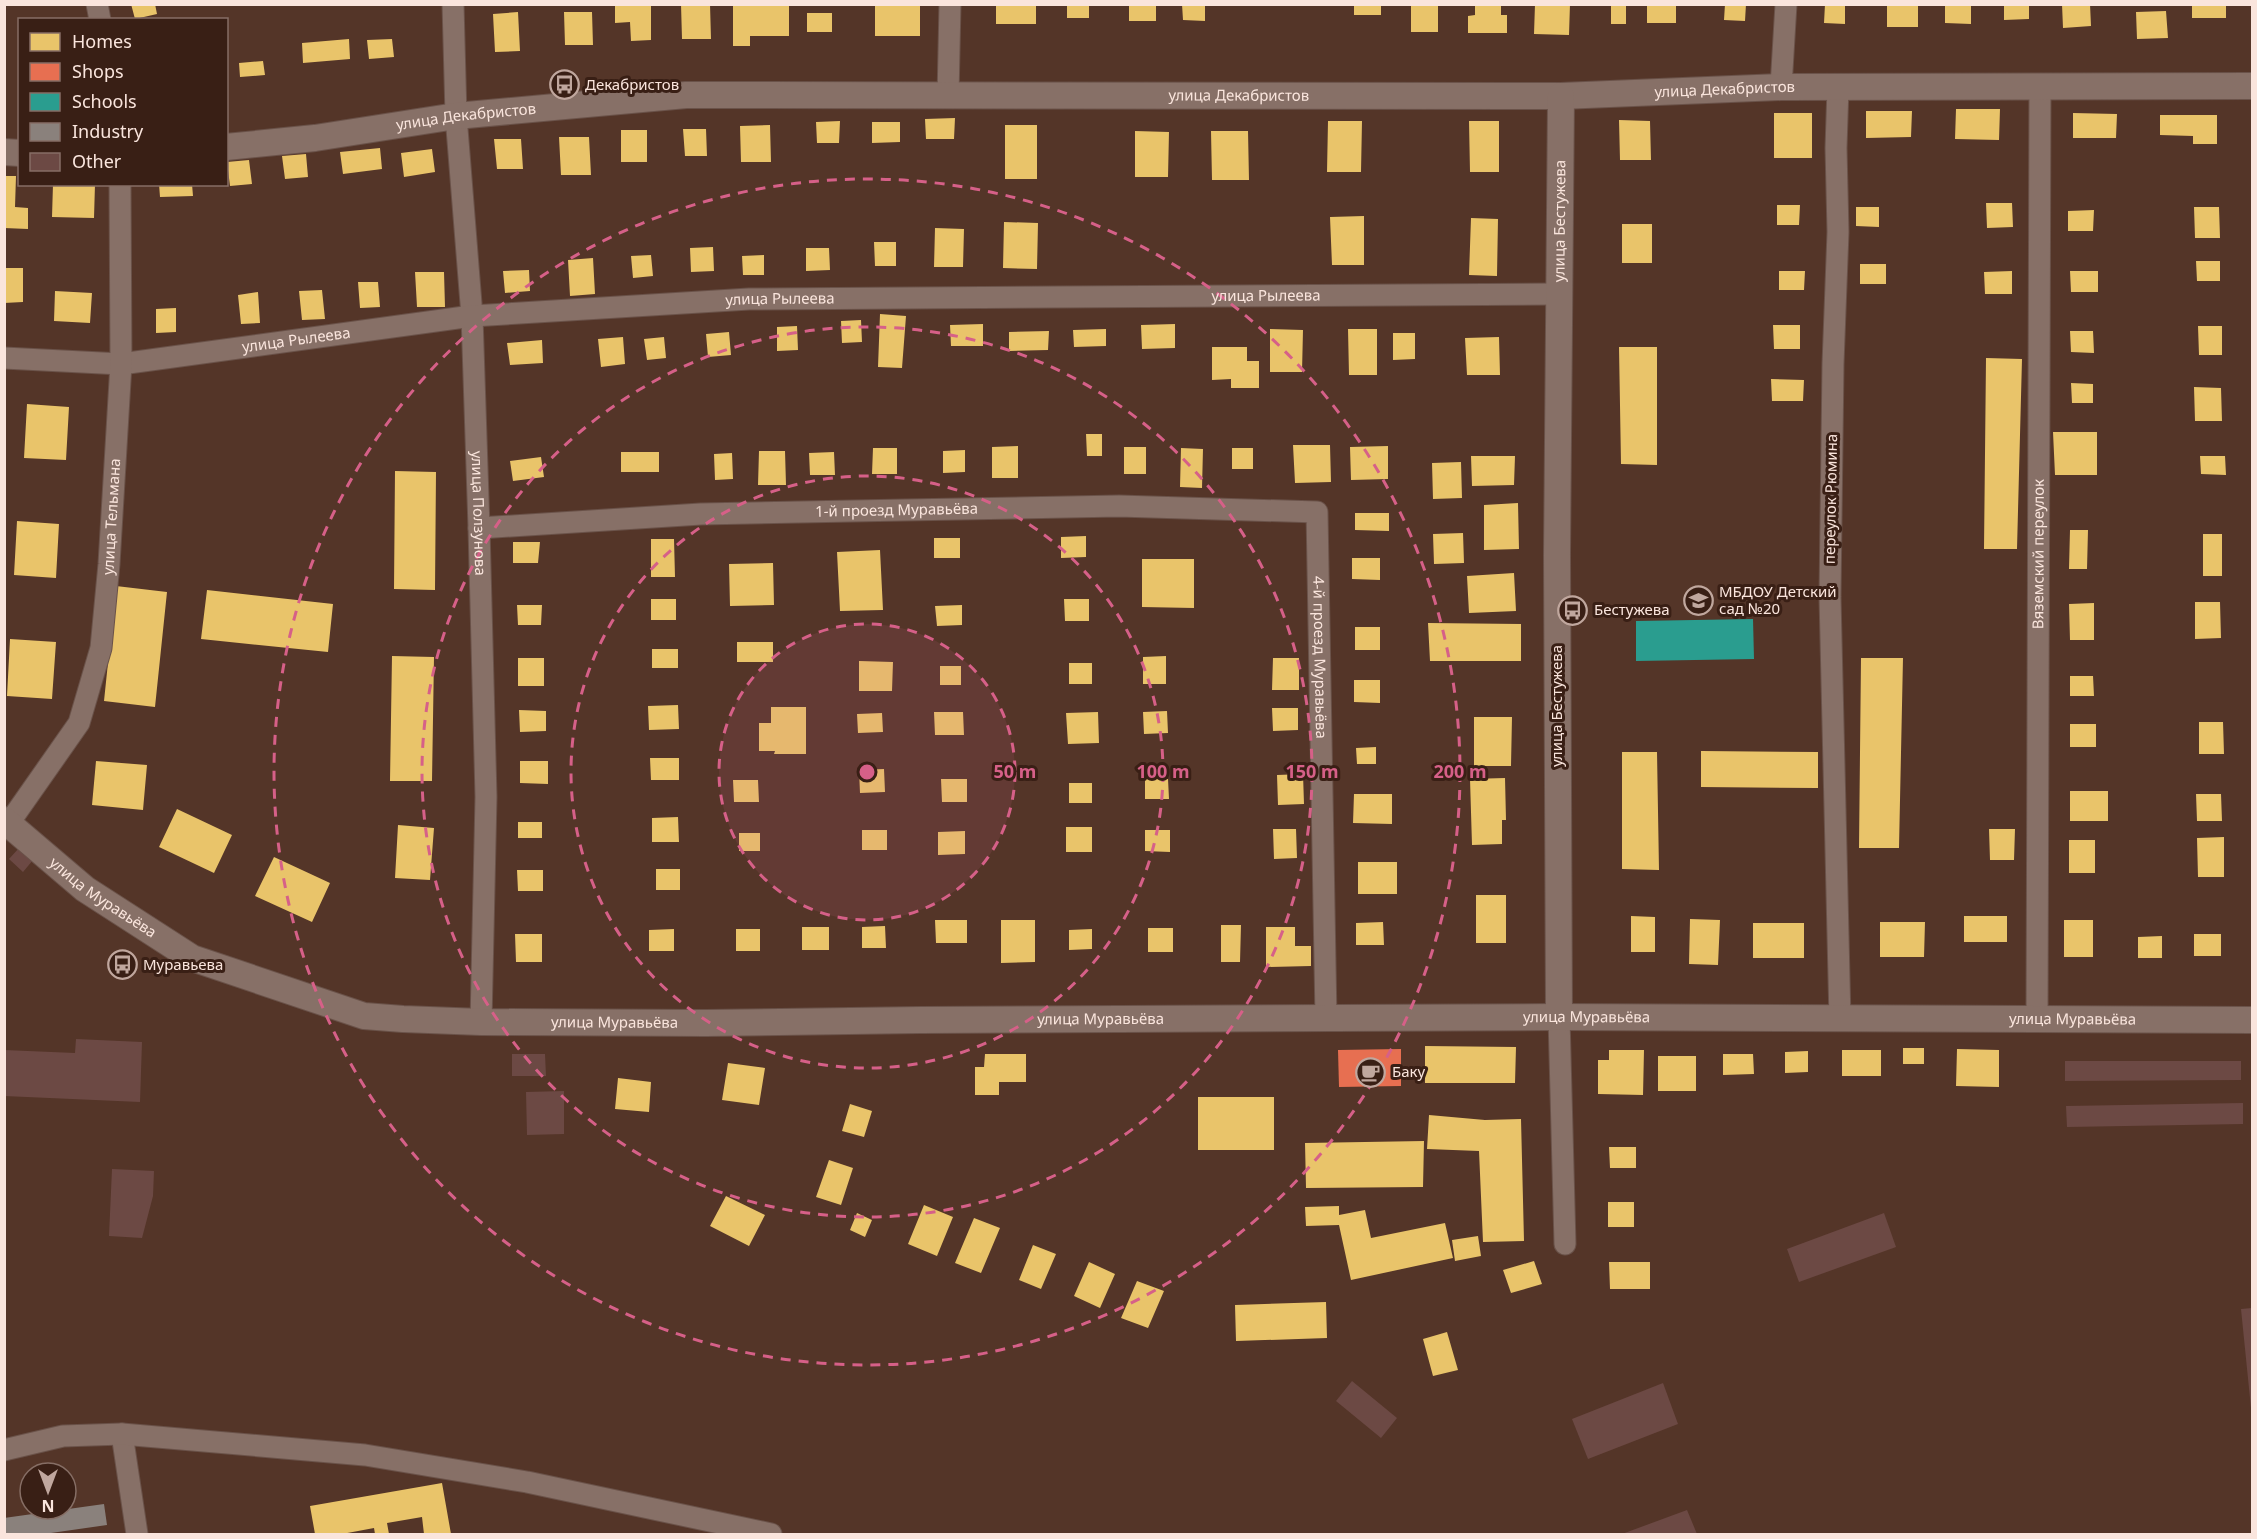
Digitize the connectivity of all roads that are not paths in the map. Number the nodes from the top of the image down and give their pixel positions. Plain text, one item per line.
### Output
1 (453, 4) edge
2 (950, 4) edge
3 (1786, 4) edge
4 (2040, 86) junction
5 (2253, 86) edge
6 (1781, 87) junction
7 (1838, 87) junction
8 (1561, 96) junction
9 (948, 97) junction
10 (456, 116) junction
11 (228, 147) edge
12 (120, 186) edge
13 (1559, 294) junction
14 (472, 316) junction
15 (4, 358) edge
16 (121, 364) junction
17 (1317, 512) joint
18 (479, 528) junction
19 (7, 821) edge
20 (1559, 1017) junction
21 (1326, 1019) junction
22 (1840, 1020) junction
23 (2037, 1020) junction
24 (2253, 1020) edge
25 (481, 1022) junction
26 (1565, 1244) dead end
27 (122, 1434) junction
28 (4, 1450) edge
29 (137, 1534) edge
30 (771, 1534) edge

1 - 10 street, улица Ползунова
2 - 9 street
3 - 6 street
4 - 5 street, улица Декабристов
4 - 7 street, улица Декабристов
4 - 23 street, Вяземский переулок
6 - 7 street, улица Декабристов
6 - 8 street, улица Декабристов
7 - 22 street, переулок Рюмина
8 - 9 street, улица Декабристов
8 - 13 street, улица Бестужева
9 - 10 street, улица Декабристов
10 - 11 street, улица Декабристов
10 - 14 street, улица Ползунова
12 - 16 street, улица Тельмана
13 - 14 street, улица Рылеева
13 - 20 street, улица Бестужева
14 - 16 street, улица Рылеева
14 - 18 street, улица Ползунова
15 - 16 street, улица Рылеева
16 - 19 street, улица Тельмана
17 - 18 street, 1-й проезд Муравьёва
17 - 21 street, 4-й проезд Муравьёва
18 - 25 street, улица Ползунова
19 - 25 street, улица Муравьёва
20 - 21 street, улица Муравьёва
20 - 22 street, улица Муравьёва
20 - 26 street, улица Бестужева
21 - 25 street, улица Муравьёва
22 - 23 street, улица Муравьёва
23 - 24 street, улица Муравьёва
27 - 28 street
27 - 29 street
27 - 30 street

